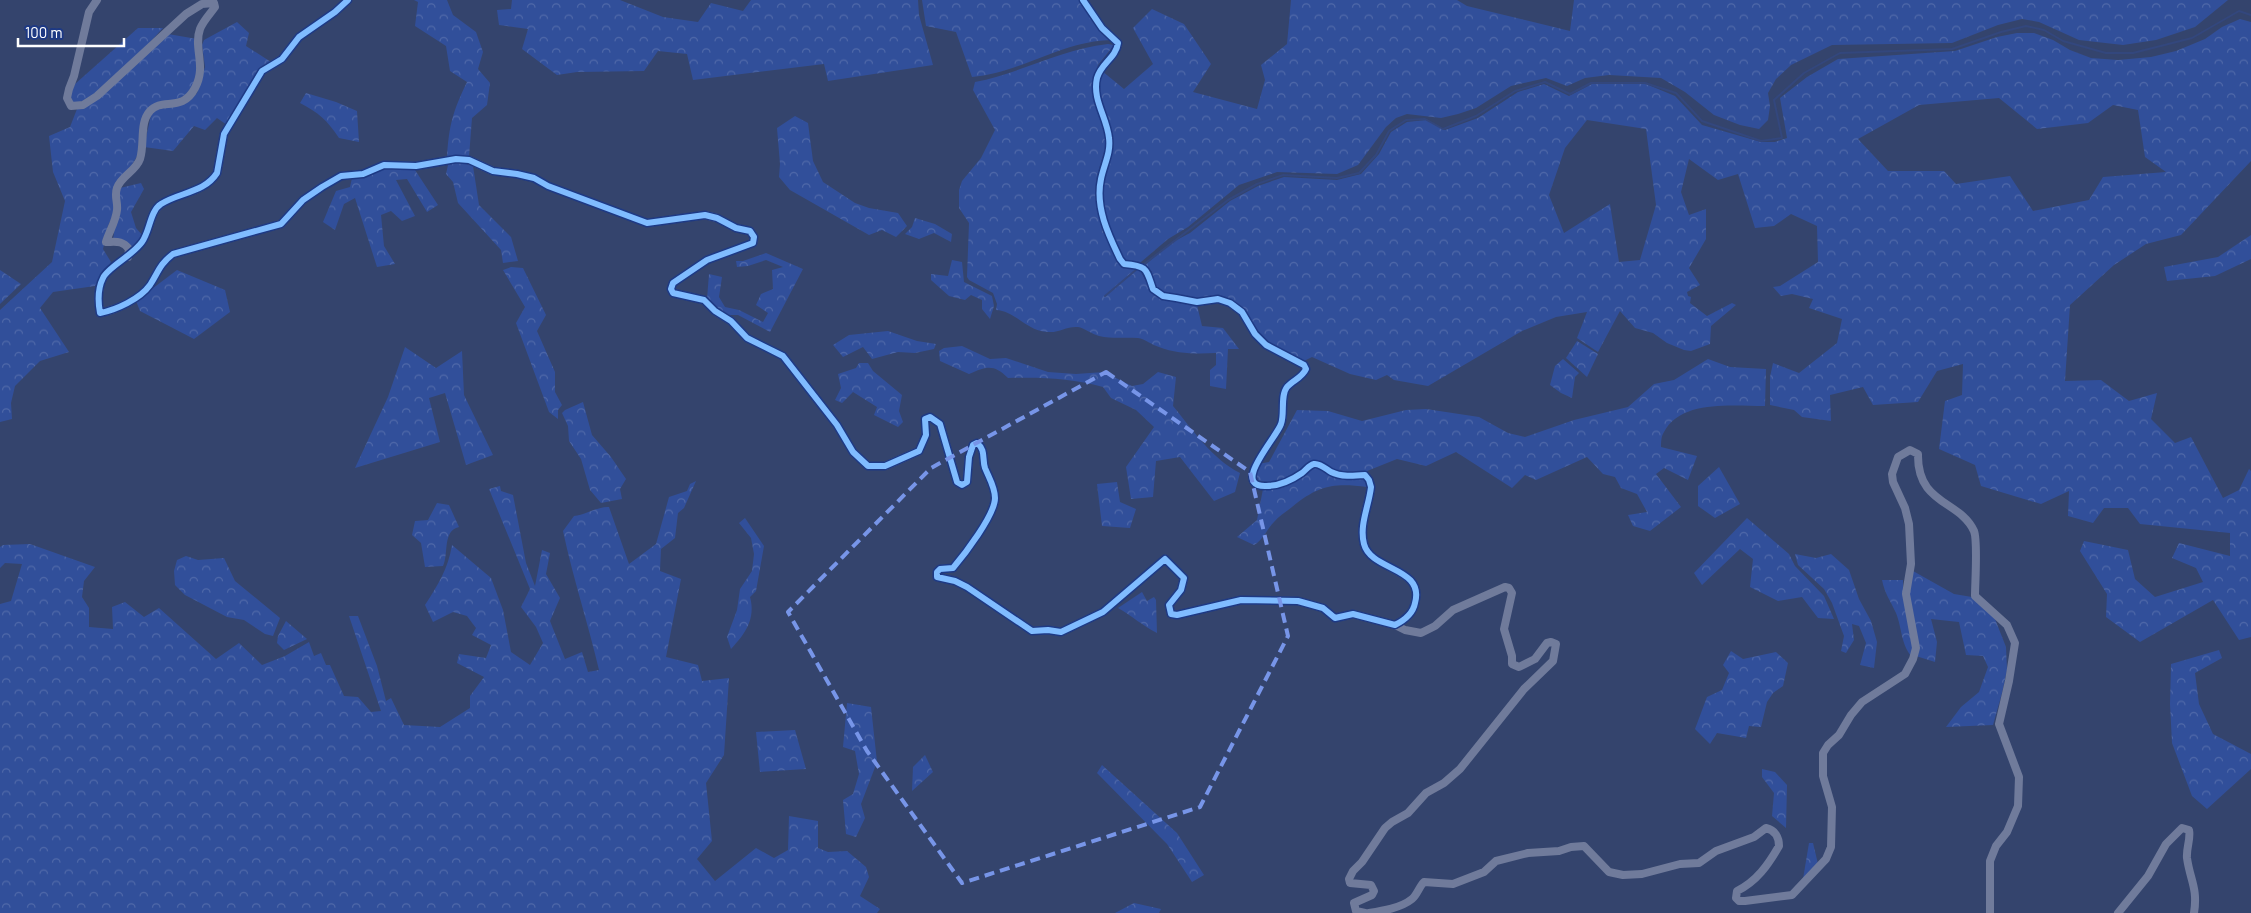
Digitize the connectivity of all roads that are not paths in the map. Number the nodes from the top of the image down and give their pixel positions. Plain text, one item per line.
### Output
1 (97, 0) edge
2 (348, 0) edge
3 (1083, 0) edge
4 (128, 257) junction
5 (1395, 625) junction
6 (1365, 913) edge
7 (1369, 913) edge
8 (1990, 913) edge
9 (2118, 913) edge
10 (2194, 913) edge

1 - 4 street
2 - 4 street
3 - 5 street
4 - 5 street
5 - 6 street
7 - 8 street
9 - 10 street

